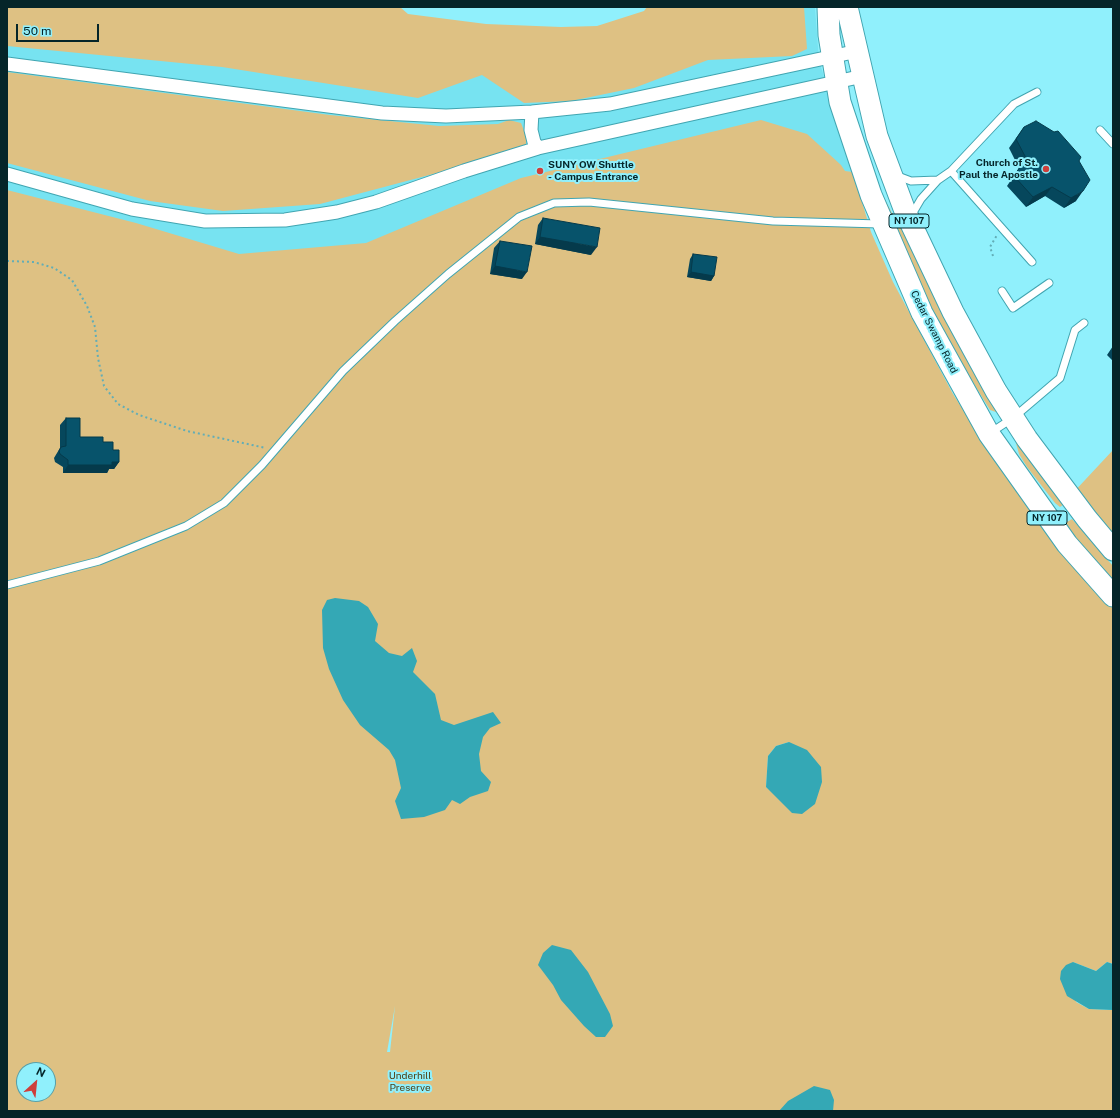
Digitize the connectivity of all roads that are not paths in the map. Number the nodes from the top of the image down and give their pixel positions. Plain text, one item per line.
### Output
1 (828, 7) edge
2 (847, 7) edge
3 (858, 51) junction
4 (833, 57) junction
5 (7, 64) edge
6 (863, 76) junction
7 (837, 82) junction
8 (1037, 92) dead end
9 (532, 112) junction
10 (1100, 130) dead end
11 (1113, 144) edge
12 (538, 148) junction
13 (951, 172) junction
14 (7, 174) edge
15 (891, 174) junction
16 (938, 180) junction
17 (909, 219) junction
18 (883, 224) junction
19 (1032, 262) dead end
20 (1049, 283) dead end
21 (1002, 291) dead end
22 (1084, 323) dead end
23 (1013, 418) junction
24 (989, 434) junction
25 (1113, 550) edge
26 (7, 585) edge
27 (1113, 596) edge

1 - 4 main road, Cedar Swamp Road / NY 107
2 - 3 main road, NY 107
3 - 4 street
3 - 6 main road, NY 107
4 - 7 main road, Cedar Swamp Road / NY 107
4 - 9 street
5 - 9 street
6 - 7 street
6 - 15 main road, NY 107
7 - 12 street
7 - 18 main road, Cedar Swamp Road / NY 107
8 - 13 lane
9 - 12 street
10 - 11 lane
12 - 14 street
13 - 16 lane
13 - 19 lane
15 - 16 lane
15 - 17 main road, NY 107
16 - 17 lane
17 - 23 main road, NY 107
18 - 24 main road, Cedar Swamp Road / NY 107
18 - 26 lane
20 - 21 lane
22 - 23 lane
23 - 24 lane
23 - 25 main road, NY 107
24 - 27 main road, Cedar Swamp Road / NY 107

